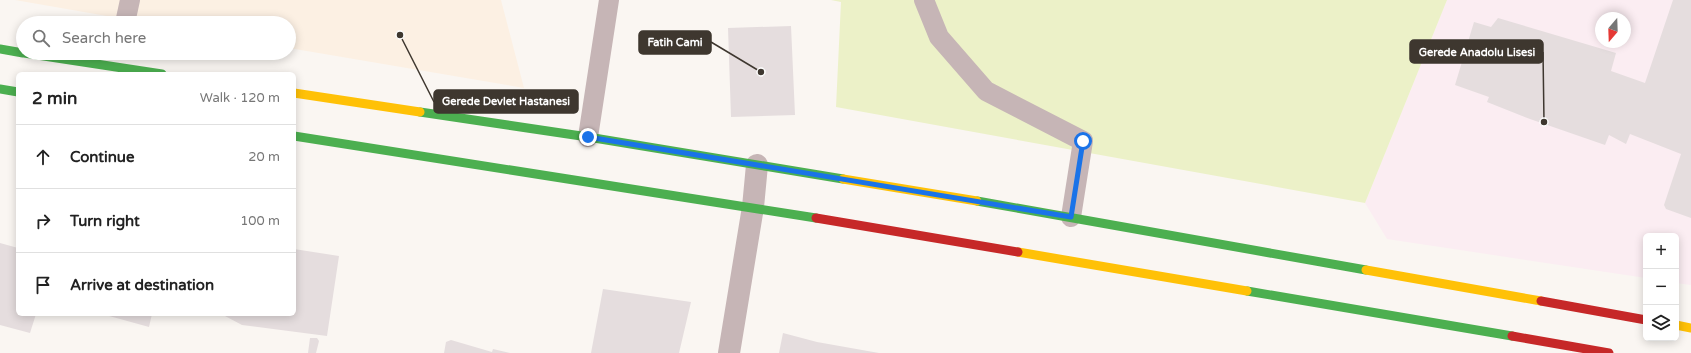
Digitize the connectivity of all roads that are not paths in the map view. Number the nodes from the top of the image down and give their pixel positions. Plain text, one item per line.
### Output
1 (130, 0) edge
2 (609, 0) edge
3 (924, 0) edge
4 (127, 16) edge
5 (0, 49) edge
6 (16, 52) edge
7 (77, 60) edge
8 (115, 65) edge
9 (152, 72) edge
10 (0, 89) edge
11 (16, 92) edge
12 (296, 94) edge
13 (296, 136) edge
14 (588, 137) junction
15 (757, 165) junction
16 (753, 207) junction
17 (1071, 217) junction
18 (1643, 319) edge
19 (1679, 326) edge
20 (1691, 328) edge
21 (729, 353) edge
22 (1609, 353) edge

1 - 4 lane
2 - 14 lane
3 - 17 lane
5 - 6 street
7 - 8 street
8 - 9 street
10 - 11 street
12 - 14 street
13 - 16 street
14 - 15 street
15 - 16 street
15 - 17 street
16 - 21 street
16 - 22 street
17 - 18 street
19 - 20 street

